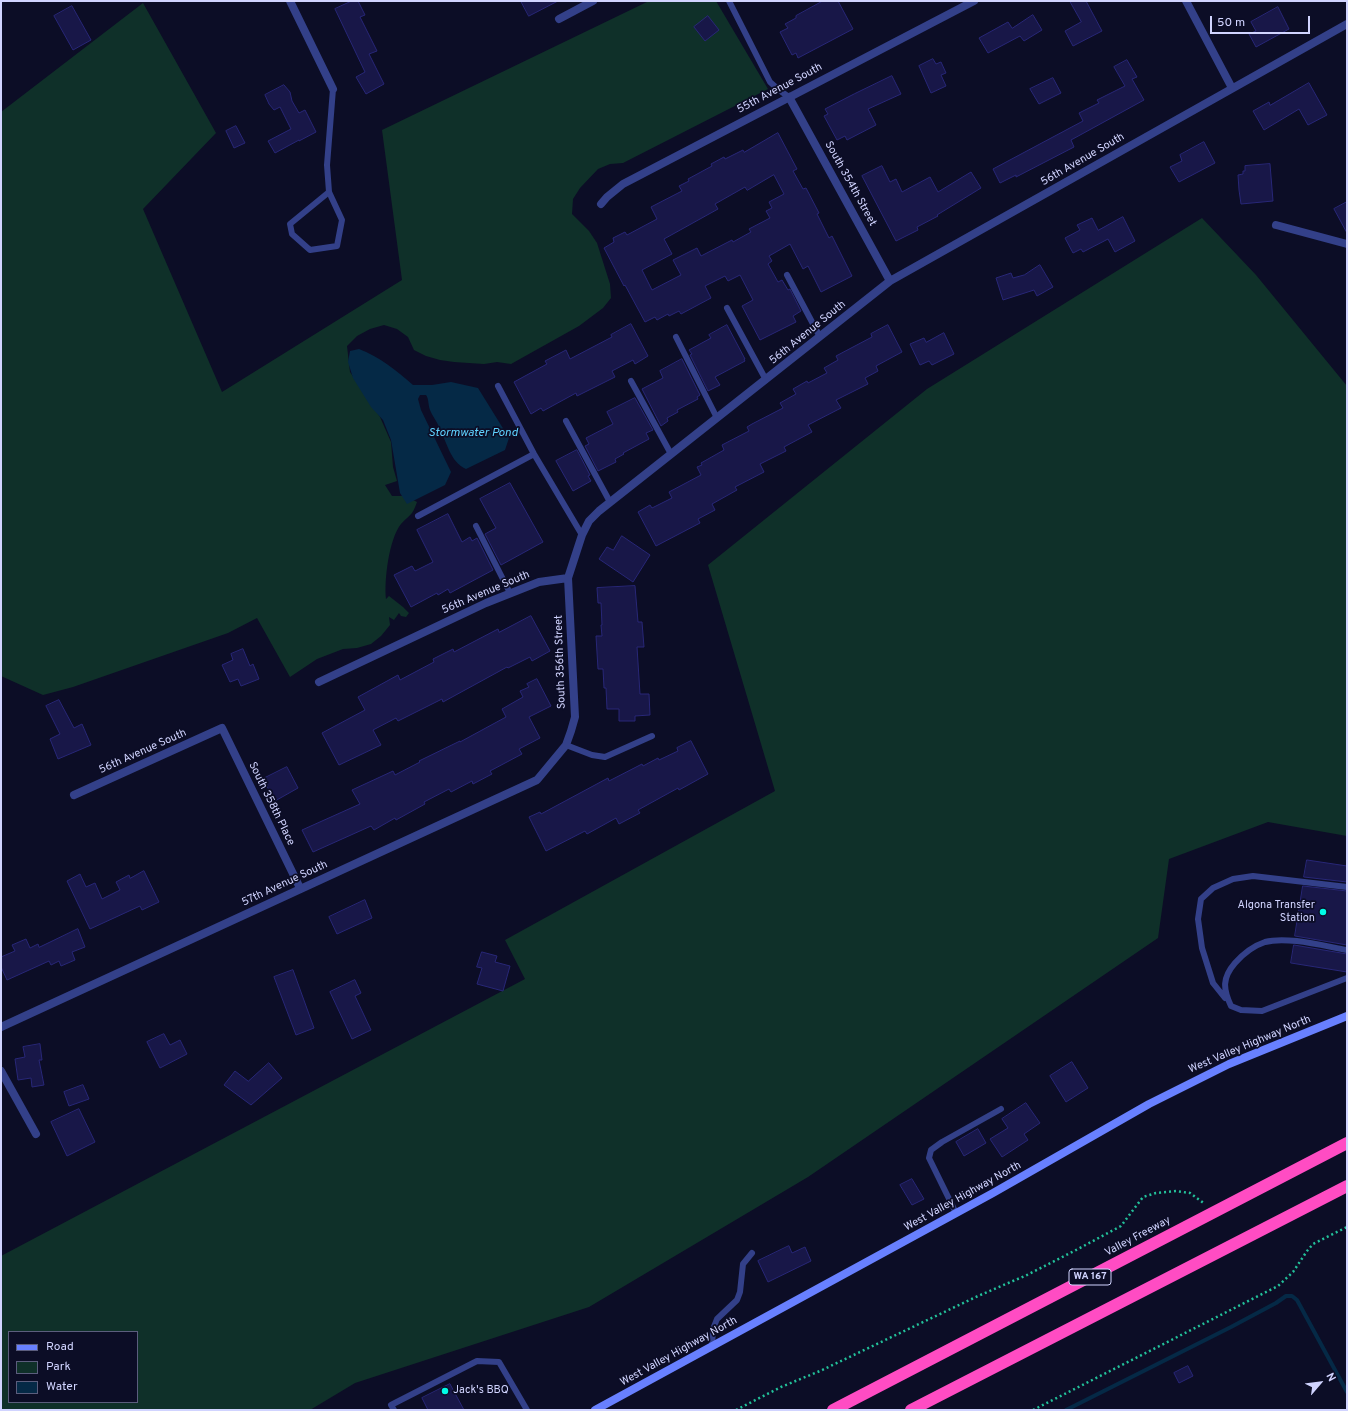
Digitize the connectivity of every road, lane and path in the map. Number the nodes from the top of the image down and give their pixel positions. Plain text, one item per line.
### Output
1 (290, 1) edge
2 (593, 1) edge
3 (729, 1) edge
4 (974, 1) edge
5 (1186, 1) edge
6 (559, 19) dead end
7 (1347, 24) edge
8 (1232, 88) junction
9 (333, 89) joint
10 (789, 97) junction
11 (329, 192) junction
12 (601, 204) dead end
13 (1276, 225) dead end
14 (1347, 244) edge
15 (787, 275) dead end
16 (890, 281) junction
17 (727, 308) dead end
18 (676, 337) dead end
19 (820, 338) junction
20 (766, 380) junction
21 (630, 381) dead end
22 (498, 386) dead end
23 (717, 418) junction
24 (566, 421) dead end
25 (534, 454) junction
26 (671, 454) junction
27 (610, 502) junction
28 (418, 516) dead end
29 (476, 526) dead end
30 (582, 535) junction
31 (568, 578) junction
32 (510, 593) junction
33 (319, 682) dead end
34 (222, 728) joint
35 (652, 736) dead end
36 (566, 745) junction
37 (74, 795) dead end
38 (1347, 887) edge
39 (300, 888) junction
40 (1347, 950) edge
41 (1347, 978) edge
42 (1231, 1006) junction
43 (1347, 1016) edge
44 (1, 1027) edge
45 (1, 1070) edge
46 (1002, 1109) dead end
47 (36, 1134) dead end
48 (1347, 1142) edge
49 (1347, 1186) edge
50 (1215, 1211) junction
51 (956, 1214) junction
52 (1347, 1227) edge
53 (752, 1253) dead end
54 (712, 1346) junction
55 (394, 1410) edge
56 (527, 1410) edge
57 (595, 1410) edge
58 (736, 1410) edge
59 (833, 1410) edge
60 (911, 1410) edge
61 (1033, 1410) edge

1 - 9 street
2 - 6 street
3 - 10 lane
4 - 10 street, 55th Avenue South
5 - 8 street
7 - 8 street, 56th Avenue South
8 - 16 street, 56th Avenue South
9 - 11 lane
10 - 12 street, 55th Avenue South
10 - 16 street, South 354th Street
11 - 11 lane
13 - 14 street
15 - 19 lane
16 - 19 street, 56th Avenue South
17 - 20 lane
18 - 23 lane
19 - 20 street, 56th Avenue South
20 - 23 street, 56th Avenue South
21 - 26 lane
22 - 25 lane
23 - 26 street, 56th Avenue South
24 - 27 lane
25 - 28 lane
25 - 30 lane
26 - 27 street, 56th Avenue South
27 - 30 street, 56th Avenue South
29 - 32 lane
30 - 31 street, 56th Avenue South
31 - 32 street, 56th Avenue South
31 - 36 street, South 356th Street
32 - 33 street, 56th Avenue South
34 - 37 street, 56th Avenue South
34 - 39 street, South 358th Place
35 - 36 lane
36 - 39 street, 57th Avenue South
38 - 42 lane
39 - 44 street, 57th Avenue South
40 - 42 lane
41 - 42 lane
43 - 51 main road, West Valley Highway North
45 - 47 street
46 - 51 lane
48 - 50 highway, Valley Freeway / WA 167
49 - 60 highway
50 - 58 path
50 - 59 highway, Valley Freeway / WA 167
51 - 54 main road, West Valley Highway North
52 - 61 path
53 - 54 lane
54 - 57 main road, West Valley Highway North
55 - 56 lane

